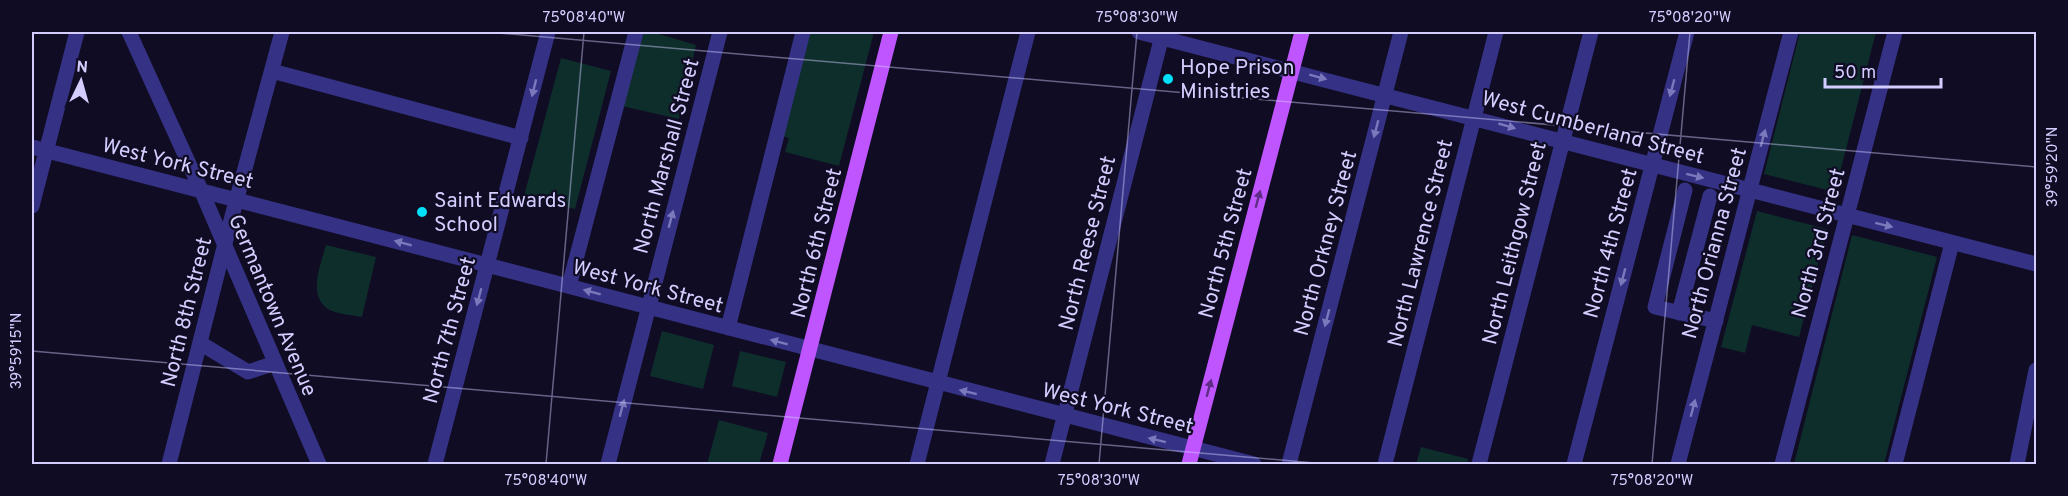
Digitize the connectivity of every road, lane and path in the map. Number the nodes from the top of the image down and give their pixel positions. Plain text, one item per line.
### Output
1 (77, 32) edge
2 (129, 32) edge
3 (282, 32) edge
4 (548, 32) edge
5 (636, 32) edge
6 (720, 32) edge
7 (803, 32) edge
8 (891, 32) edge
9 (1028, 32) edge
10 (1139, 32) edge
11 (1302, 32) edge
12 (1401, 32) edge
13 (1496, 32) edge
14 (1591, 32) edge
15 (1687, 32) edge
16 (1791, 32) edge
17 (1894, 32) edge
18 (1162, 34) edge
19 (1292, 70) junction
20 (272, 71) junction
21 (1385, 94) junction
22 (1474, 117) junction
23 (521, 138) junction
24 (1562, 142) junction
25 (39, 149) edge
26 (1652, 166) junction
27 (201, 190) junction
28 (1686, 190) dead end
29 (1750, 190) junction
30 (1710, 196) dead end
31 (236, 199) junction
32 (32, 206) edge
33 (1847, 216) junction
34 (1952, 243) junction
35 (224, 247) junction
36 (2037, 264) edge
37 (487, 266) junction
38 (569, 286) junction
39 (648, 307) junction
40 (1679, 313) junction
41 (1716, 321) junction
42 (728, 328) junction
43 (200, 343) junction
44 (810, 351) junction
45 (274, 363) junction
46 (2037, 370) edge
47 (938, 384) junction
48 (1065, 416) junction
49 (1193, 449) junction
50 (169, 465) edge
51 (319, 465) edge
52 (435, 465) edge
53 (608, 465) edge
54 (780, 465) edge
55 (917, 465) edge
56 (1052, 465) edge
57 (1190, 465) edge
58 (1254, 465) edge
59 (1289, 465) edge
60 (1385, 465) edge
61 (1479, 465) edge
62 (1574, 465) edge
63 (1678, 465) edge
64 (1782, 465) edge
65 (1895, 465) edge
66 (2017, 465) edge

1 - 25 street
2 - 27 street, Germantown Avenue
3 - 20 street, North 8th Street
4 -> 23 street, North 7th Street
5 - 38 street
39 -> 6 street, North Marshall Street
7 - 42 street
8 - 44 main road, North 6th Street
9 - 47 street
10 - 18 street, West Cumberland Street
11 - 19 main road, North 5th Street
12 - 21 street, North Orkney Street
13 - 22 street, North Lawrence Street
14 - 24 street, North Leithgow Street
15 -> 26 street, North 4th Street
29 -> 16 street, North Orianna Street
17 - 33 street, North 3rd Street
18 - 19 street, West Cumberland Street
18 - 48 street, North Reese Street
19 -> 21 street, West Cumberland Street
49 -> 19 main road, North 5th Street
20 - 23 street
20 - 31 street, North 8th Street
21 - 22 street, West Cumberland Street
21 -> 59 street, North Orkney Street
22 -> 24 street, West Cumberland Street
22 - 60 street, North Lawrence Street
23 - 37 street, North 7th Street
24 - 26 street, West Cumberland Street
24 - 61 street, North Leithgow Street
25 - 27 street, West York Street
25 - 32 street
26 -> 29 street, West Cumberland Street
26 -> 62 street, North 4th Street
27 - 31 street, West York Street
27 - 35 street, Germantown Avenue
28 - 40 street
29 - 33 street, West Cumberland Street
29 - 41 street, North Orianna Street
30 - 40 street
31 - 35 street, North 8th Street
37 -> 31 street, West York Street
33 -> 34 street, West Cumberland Street
33 - 64 street, North 3rd Street
34 - 36 street, West Cumberland Street
34 - 65 street
35 - 43 street, North 8th Street
35 - 45 street, Germantown Avenue
37 - 38 street, West York Street
37 -> 52 street, North 7th Street
39 -> 38 street, West York Street
39 - 42 street, West York Street
53 -> 39 street, North Marshall Street
40 - 41 street
63 -> 41 street, North Orianna Street
44 -> 42 street, West York Street
43 - 45 street
43 - 50 street, North 8th Street
44 - 47 street, West York Street
44 - 54 main road, North 6th Street
45 - 51 street, Germantown Avenue
46 - 66 street
48 -> 47 street, West York Street
47 - 55 street
49 -> 48 street, West York Street
48 - 56 street, North Reese Street
49 - 57 main road, North 5th Street
49 - 58 street, West York Street

